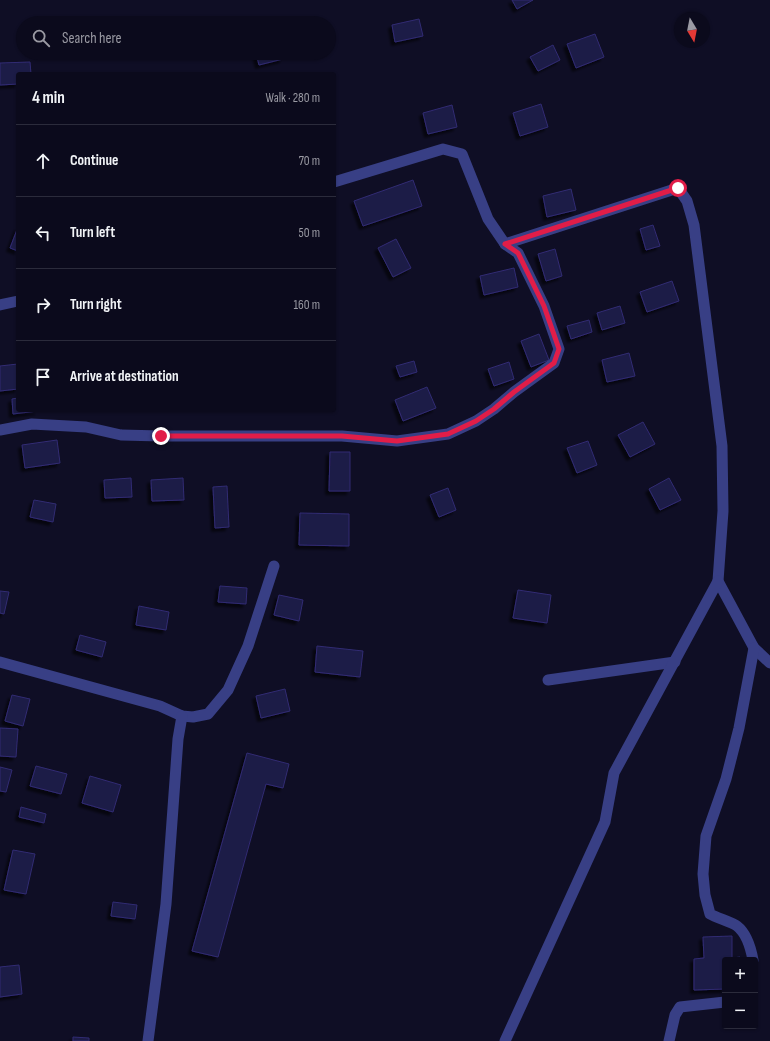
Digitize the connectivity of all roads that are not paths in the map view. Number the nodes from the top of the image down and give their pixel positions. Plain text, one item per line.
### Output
1 (336, 181) edge
2 (505, 244) junction
3 (16, 301) edge
4 (0, 304) edge
5 (0, 430) edge
6 (274, 566) dead end
7 (718, 581) junction
8 (754, 648) junction
9 (0, 662) edge
10 (675, 662) junction
11 (770, 663) edge
12 (548, 680) dead end
13 (182, 716) junction
14 (752, 957) edge
15 (722, 1002) edge
16 (148, 1041) edge
17 (505, 1041) edge
18 (669, 1041) edge

1 - 2 street
2 - 5 street
2 - 7 street
3 - 4 street
6 - 13 street
7 - 8 street
7 - 10 street
8 - 11 street
8 - 14 street
9 - 13 street
10 - 12 street
10 - 17 street
13 - 16 street
15 - 18 street

